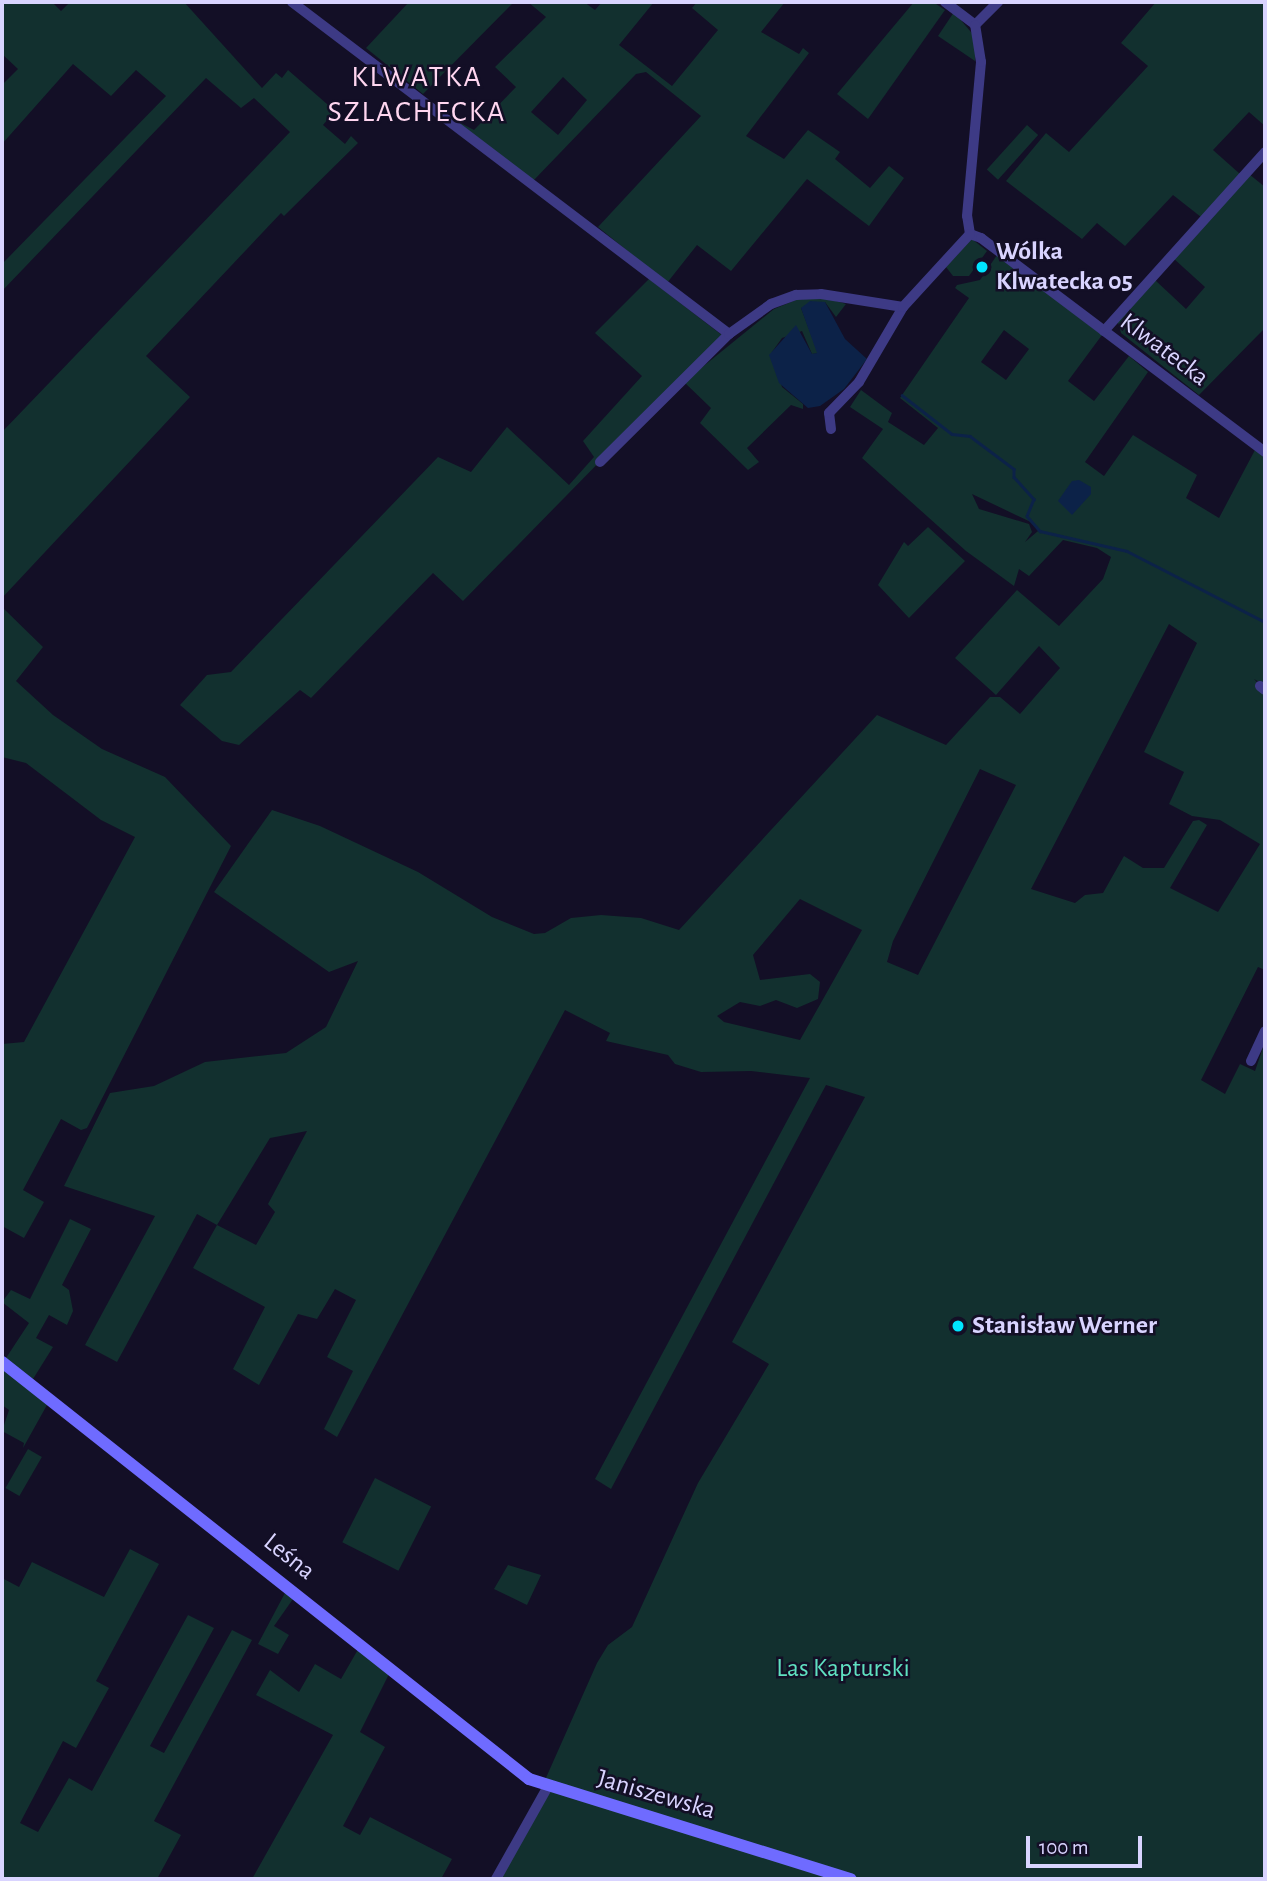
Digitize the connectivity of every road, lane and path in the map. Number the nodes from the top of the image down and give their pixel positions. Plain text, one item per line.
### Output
1 (292, 2) edge
2 (945, 2) edge
3 (998, 2) edge
4 (975, 25) junction
5 (1265, 152) edge
6 (970, 234) junction
7 (904, 307) junction
8 (1104, 331) junction
9 (729, 334) junction
10 (831, 429) dead end
11 (1265, 452) edge
12 (600, 463) dead end
13 (1265, 1031) edge
14 (1251, 1061) dead end
15 (2, 1362) edge
16 (547, 1788) junction
17 (496, 1879) edge
18 (851, 1879) edge

1 - 9 street
2 - 4 street
3 - 4 street
4 - 6 street
5 - 8 street
6 - 7 street
6 - 8 street, Klwatecka
7 - 9 street
7 - 10 street
8 - 11 street, Klwatecka
9 - 12 street
13 - 14 street
15 - 16 street, Leśna
16 - 17 street
16 - 18 street, Janiszewska

